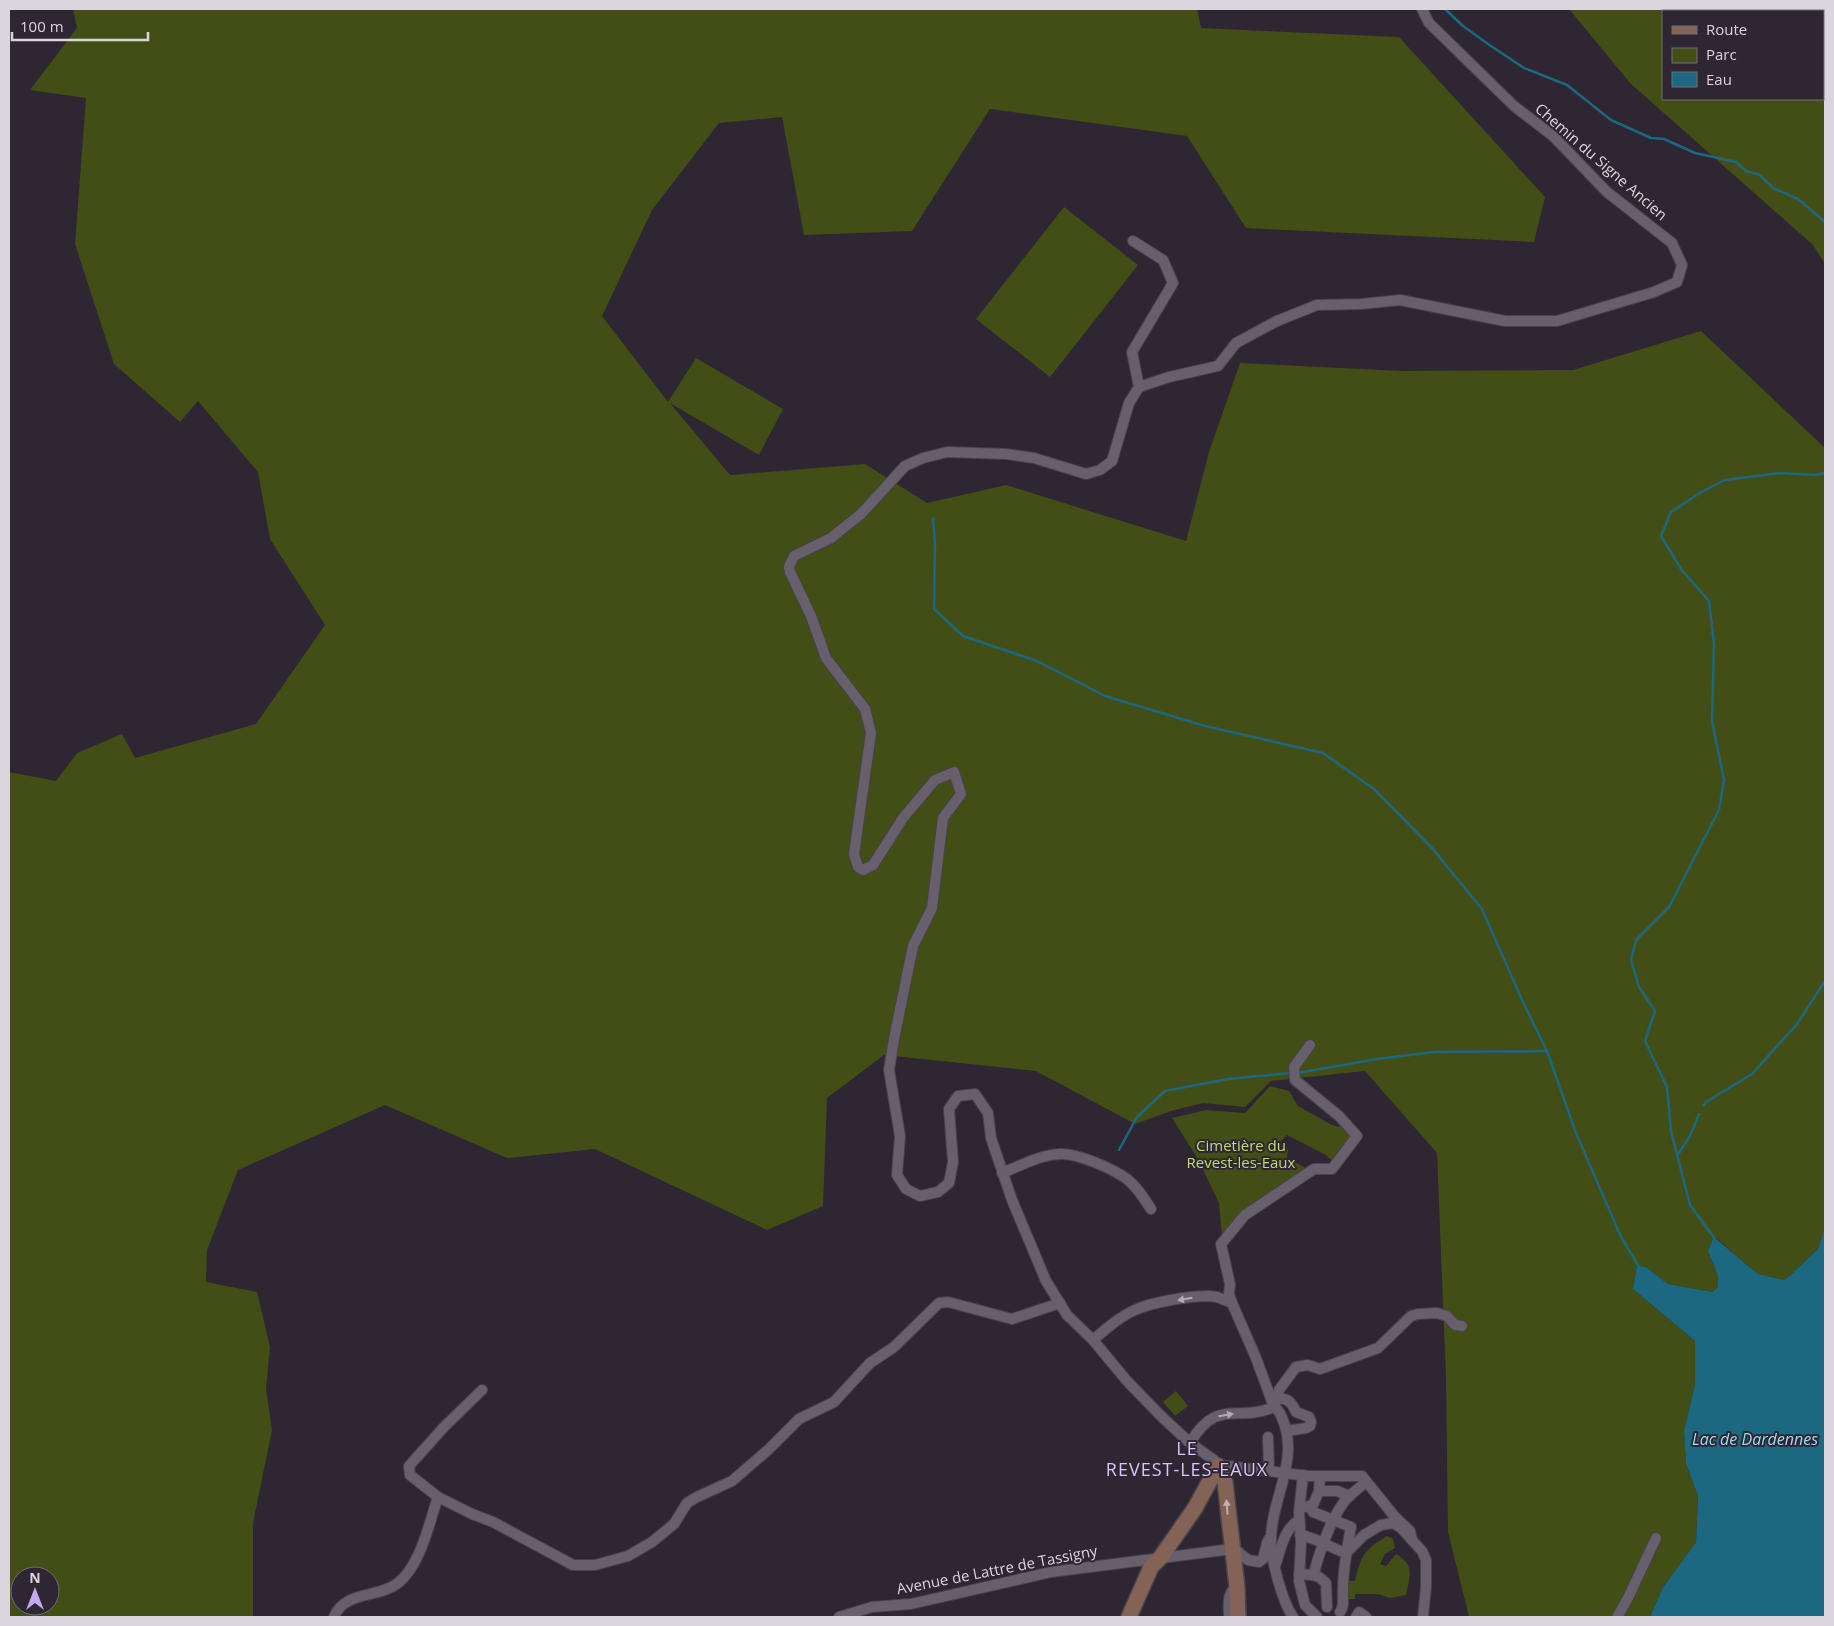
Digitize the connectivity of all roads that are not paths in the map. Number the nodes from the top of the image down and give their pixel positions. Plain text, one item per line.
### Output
1 (1422, 9) edge
2 (1132, 241) dead end
3 (1139, 387) junction
4 (1310, 1045) dead end
5 (1002, 1173) junction
6 (1151, 1209) dead end
7 (1060, 1303) junction
8 (1232, 1304) junction
9 (1462, 1326) dead end
10 (1093, 1340) junction
11 (482, 1390) dead end
12 (1274, 1404) junction
13 (1287, 1431) junction
14 (1268, 1437) dead end
15 (1190, 1443) junction
16 (1225, 1466) junction
17 (1269, 1470) junction
18 (1286, 1472) junction
19 (1303, 1475) junction
20 (1320, 1476) junction
21 (1364, 1479) junction
22 (1319, 1491) junction
23 (1352, 1494) junction
24 (438, 1497) junction
25 (1310, 1506) junction
26 (1299, 1516) junction
27 (1334, 1520) junction
28 (1300, 1535) junction
29 (1271, 1538) junction
30 (1656, 1538) dead end
31 (1412, 1540) junction
32 (1323, 1542) junction
33 (1232, 1548) junction
34 (1346, 1552) junction
35 (1161, 1557) junction
36 (1275, 1567) junction
37 (1299, 1574) junction
38 (1312, 1575) junction
39 (1237, 1587) junction
40 (1304, 1603) junction
41 (1327, 1607) junction
42 (1291, 1614) edge
43 (1315, 1615) edge
44 (1342, 1616) edge
45 (334, 1617) edge
46 (839, 1617) edge
47 (1129, 1617) edge
48 (1229, 1617) edge
49 (1238, 1617) edge
50 (1423, 1617) edge
51 (1617, 1617) edge

1 - 3 street, Chemin du Signe Ancien
2 - 3 street
3 - 5 street
4 - 8 street
5 - 6 street
5 - 7 street
7 - 10 street
7 - 24 street
8 -> 10 street
8 - 12 street
9 - 12 street
10 - 15 street
11 - 24 street
12 - 13 street
12 - 13 street
15 -> 12 street
13 - 18 street
14 - 17 street
15 - 16 street
16 - 17 street
33 -> 16 street
16 - 35 street
17 - 18 street
18 - 19 street
18 - 29 street
19 - 20 street
19 - 26 street
20 - 21 street
20 - 22 street
21 - 23 street
21 - 31 street
22 - 23 street
22 - 25 street
23 - 27 street
24 - 45 street
25 - 26 street
25 - 27 street
26 - 28 street
26 - 36 street
27 - 32 street
27 - 34 street
28 - 32 street
28 - 37 street
29 - 33 street
29 - 36 street
30 - 51 street
31 - 34 street
31 - 50 street
32 - 34 street
32 - 38 street
33 - 35 street, Avenue de Lattre de Tassigny
33 - 39 street
34 - 44 street
35 - 46 street, Avenue de Lattre de Tassigny
35 - 47 street
36 - 42 street
37 - 38 street
37 - 40 street
38 - 41 street
39 - 48 street
39 - 49 street
40 - 42 street
40 - 43 street
41 - 43 street
41 - 44 street

